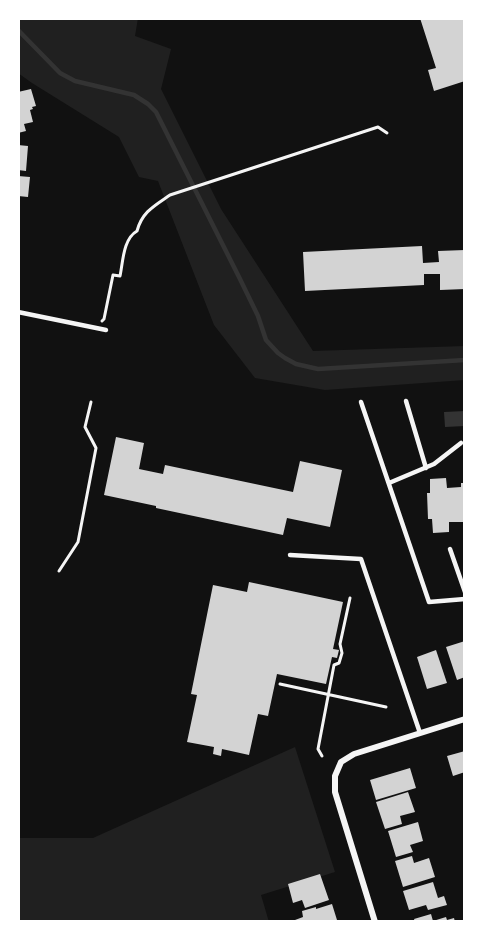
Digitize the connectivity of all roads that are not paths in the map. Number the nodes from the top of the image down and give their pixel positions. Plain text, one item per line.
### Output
1 (18, 312) edge
2 (106, 330) dead end
3 (406, 401) dead end
4 (361, 402) dead end
5 (461, 443) dead end
6 (426, 468) junction
7 (388, 483) junction
8 (450, 549) dead end
9 (290, 555) dead end
10 (465, 592) edge
11 (465, 599) edge
12 (465, 719) edge
13 (420, 733) junction
14 (375, 922) edge

1 - 2 lane
3 - 6 lane
4 - 7 lane
5 - 6 lane
6 - 7 lane
7 - 11 lane
8 - 10 lane
9 - 13 lane
12 - 13 street
13 - 14 street

